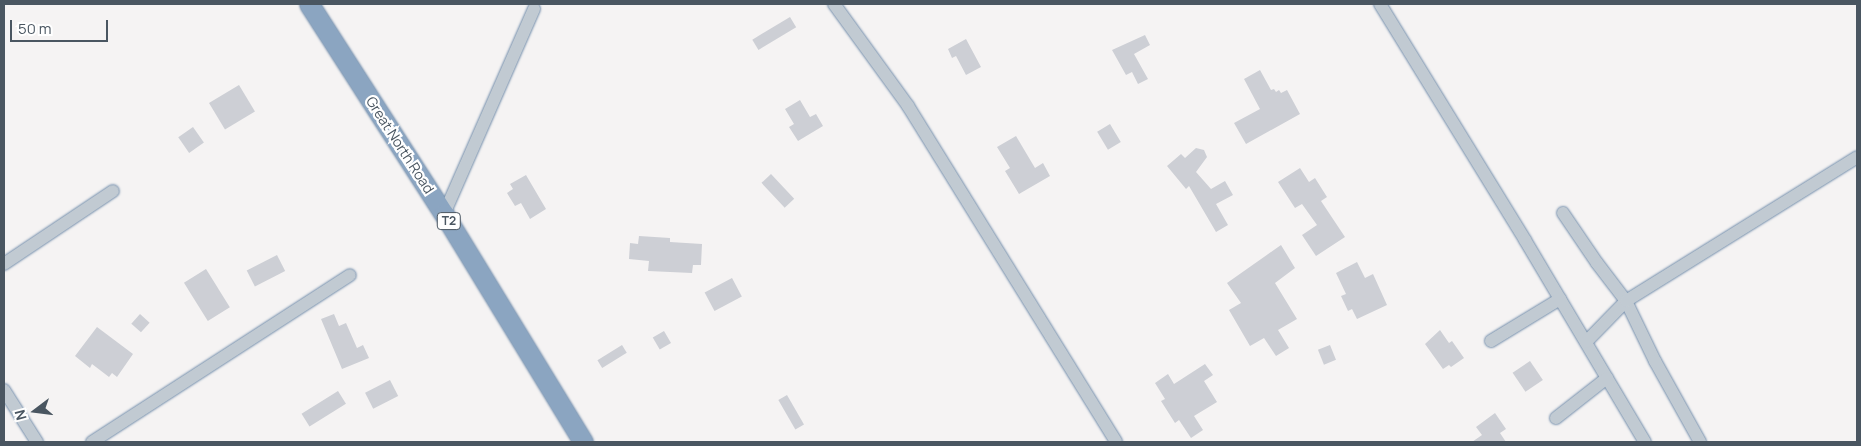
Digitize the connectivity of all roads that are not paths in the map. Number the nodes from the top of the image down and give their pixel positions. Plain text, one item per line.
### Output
1 (309, 4) edge
2 (834, 4) edge
3 (1380, 4) edge
4 (534, 9) dead end
5 (1857, 157) edge
6 (113, 191) dead end
7 (1563, 213) dead end
8 (444, 214) junction
9 (4, 264) edge
10 (350, 275) dead end
11 (1560, 299) junction
12 (1626, 300) junction
13 (1491, 342) dead end
14 (1586, 342) junction
15 (1607, 378) junction
16 (4, 390) edge
17 (1556, 418) dead end
18 (37, 442) edge
19 (92, 442) edge
20 (583, 442) edge
21 (1116, 442) edge
22 (1645, 442) edge
23 (1700, 442) edge

1 - 8 highway, Great North Road / T2
2 - 21 street
3 - 11 street
4 - 8 street
5 - 12 street
6 - 9 street
7 - 12 street
8 - 20 highway, Great North Road / T2
10 - 19 street
11 - 13 street
11 - 14 street
12 - 14 street
12 - 23 street
14 - 15 street
15 - 17 street
15 - 22 street
16 - 18 street

